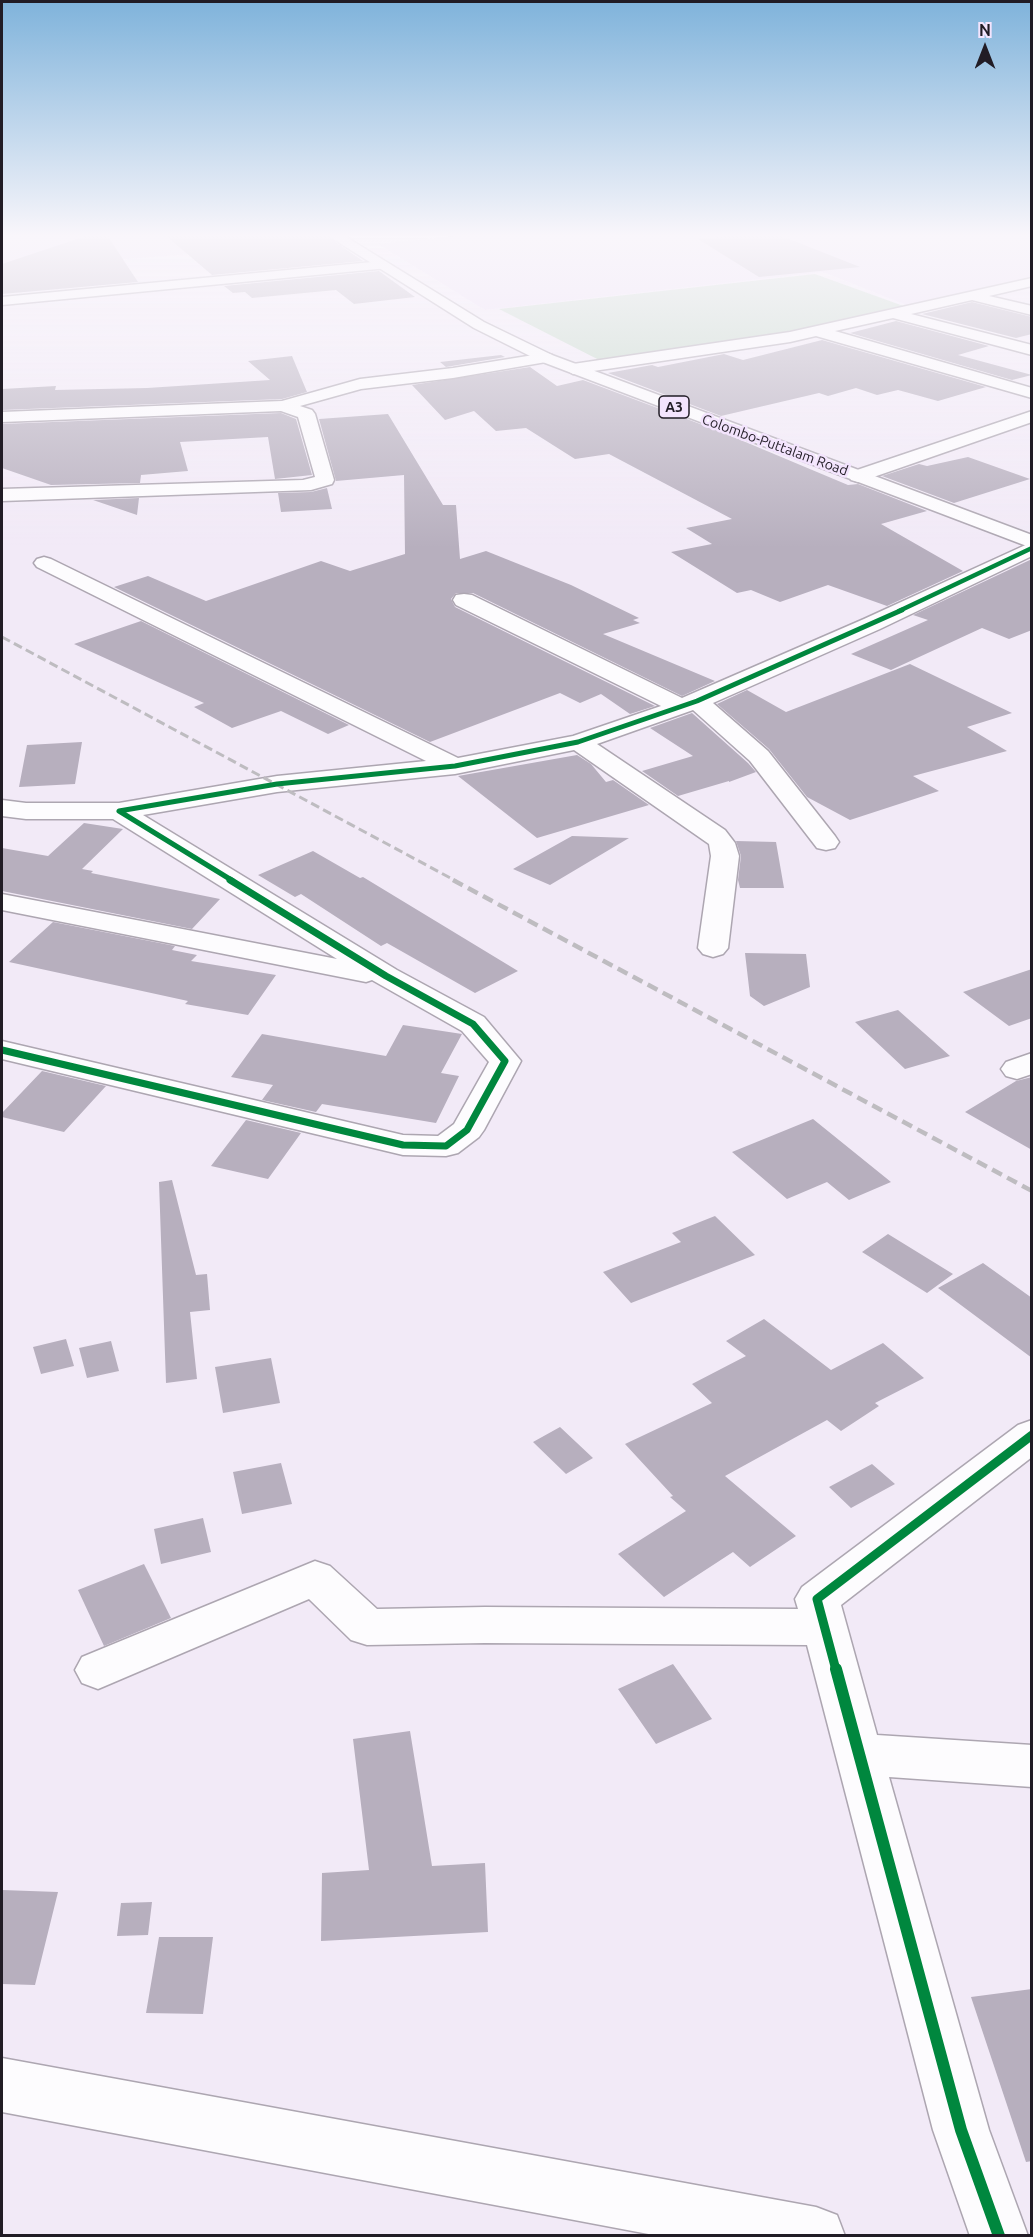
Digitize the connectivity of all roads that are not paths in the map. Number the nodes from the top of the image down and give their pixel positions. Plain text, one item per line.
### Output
1 (508, 339) edge
2 (764, 339) edge
3 (847, 339) edge
4 (991, 339) edge
5 (1032, 350) edge
6 (546, 358) junction
7 (573, 369) junction
8 (1032, 393) edge
9 (283, 406) junction
10 (1032, 416) edge
11 (2, 417) edge
12 (858, 476) junction
13 (2, 495) edge
14 (1032, 542) edge
15 (1032, 548) edge
16 (44, 563) dead end
17 (464, 600) dead end
18 (689, 704) junction
19 (578, 742) junction
20 (455, 766) junction
21 (2, 808) edge
22 (119, 811) junction
23 (826, 842) dead end
24 (2, 902) edge
25 (713, 948) dead end
26 (386, 976) junction
27 (2, 1050) edge
28 (1032, 1435) edge
29 (824, 1627) junction
30 (98, 1670) dead end
31 (858, 1754) junction
32 (1032, 1766) edge
33 (2, 2085) edge
34 (816, 2235) edge
35 (999, 2235) edge

1 - 6 main road, Colombo-Puttalam Road / A3
2 - 7 main road
3 - 8 main road
4 - 5 main road
6 - 7 main road, Colombo-Puttalam Road / A3
6 - 9 main road
7 - 12 main road, Colombo-Puttalam Road / A3
9 - 11 main road
9 - 13 main road
10 - 12 main road
12 - 14 main road, Colombo-Puttalam Road / A3
15 - 18 main road
16 - 20 main road
17 - 18 main road
18 - 19 main road
18 - 23 main road
19 - 20 main road
19 - 25 main road
20 - 22 main road
21 - 22 main road
22 - 26 main road
24 - 26 main road
26 - 27 main road
28 - 29 main road
29 - 30 main road
29 - 31 main road
31 - 32 main road
31 - 35 main road
33 - 34 main road

